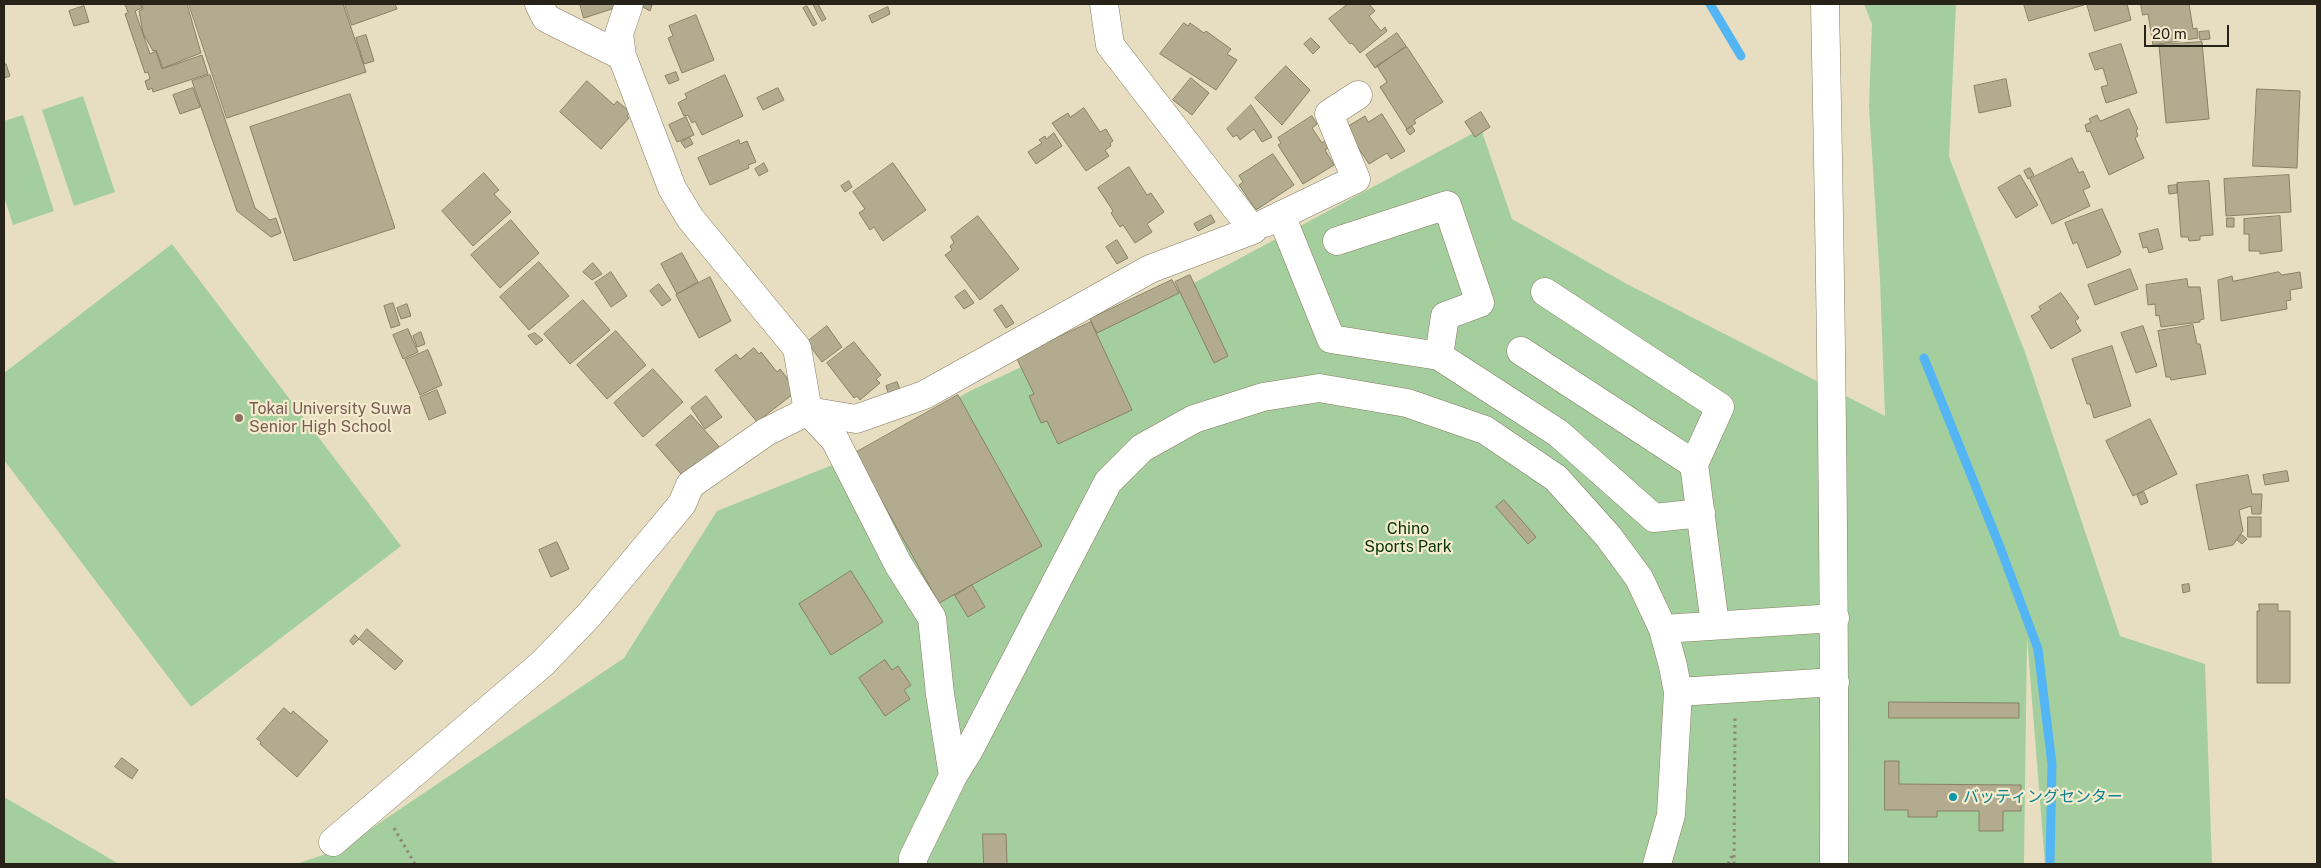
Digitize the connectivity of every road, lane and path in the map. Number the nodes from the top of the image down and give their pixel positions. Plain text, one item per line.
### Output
1 (539, 4) edge
2 (629, 4) edge
3 (1104, 4) edge
4 (1825, 4) edge
5 (622, 56) junction
6 (1358, 95) dead end
7 (1281, 216) junction
8 (1253, 230) junction
9 (1337, 241) dead end
10 (1545, 292) dead end
11 (1521, 351) dead end
12 (1439, 356) junction
13 (808, 411) junction
14 (1694, 464) junction
15 (1700, 514) junction
16 (1835, 618) junction
17 (1715, 625) junction
18 (1663, 629) junction
19 (1834, 682) junction
20 (1678, 692) junction
21 (1735, 705) dead end
22 (953, 776) junction
23 (379, 801) junction
24 (333, 842) dead end
25 (1734, 851) junction
26 (415, 864) edge
27 (913, 864) edge
28 (1657, 864) edge
29 (1728, 864) edge
30 (1734, 864) edge
31 (1834, 864) edge

1 - 5 street
2 - 5 street
3 - 8 street
4 - 16 street
5 - 13 street
6 - 7 street
7 - 8 street
7 - 12 street
8 - 13 street
9 - 12 street
10 - 14 street
11 - 14 street
12 - 15 street
13 - 22 street
13 - 23 street
14 - 15 street
15 - 17 street
16 - 17 street
16 - 19 street
17 - 18 street
18 - 20 street
18 - 22 street
19 - 20 street
19 - 31 street
20 - 28 street
21 - 25 path
22 - 27 street
23 - 24 street
23 - 26 path
25 - 29 path
25 - 30 path

